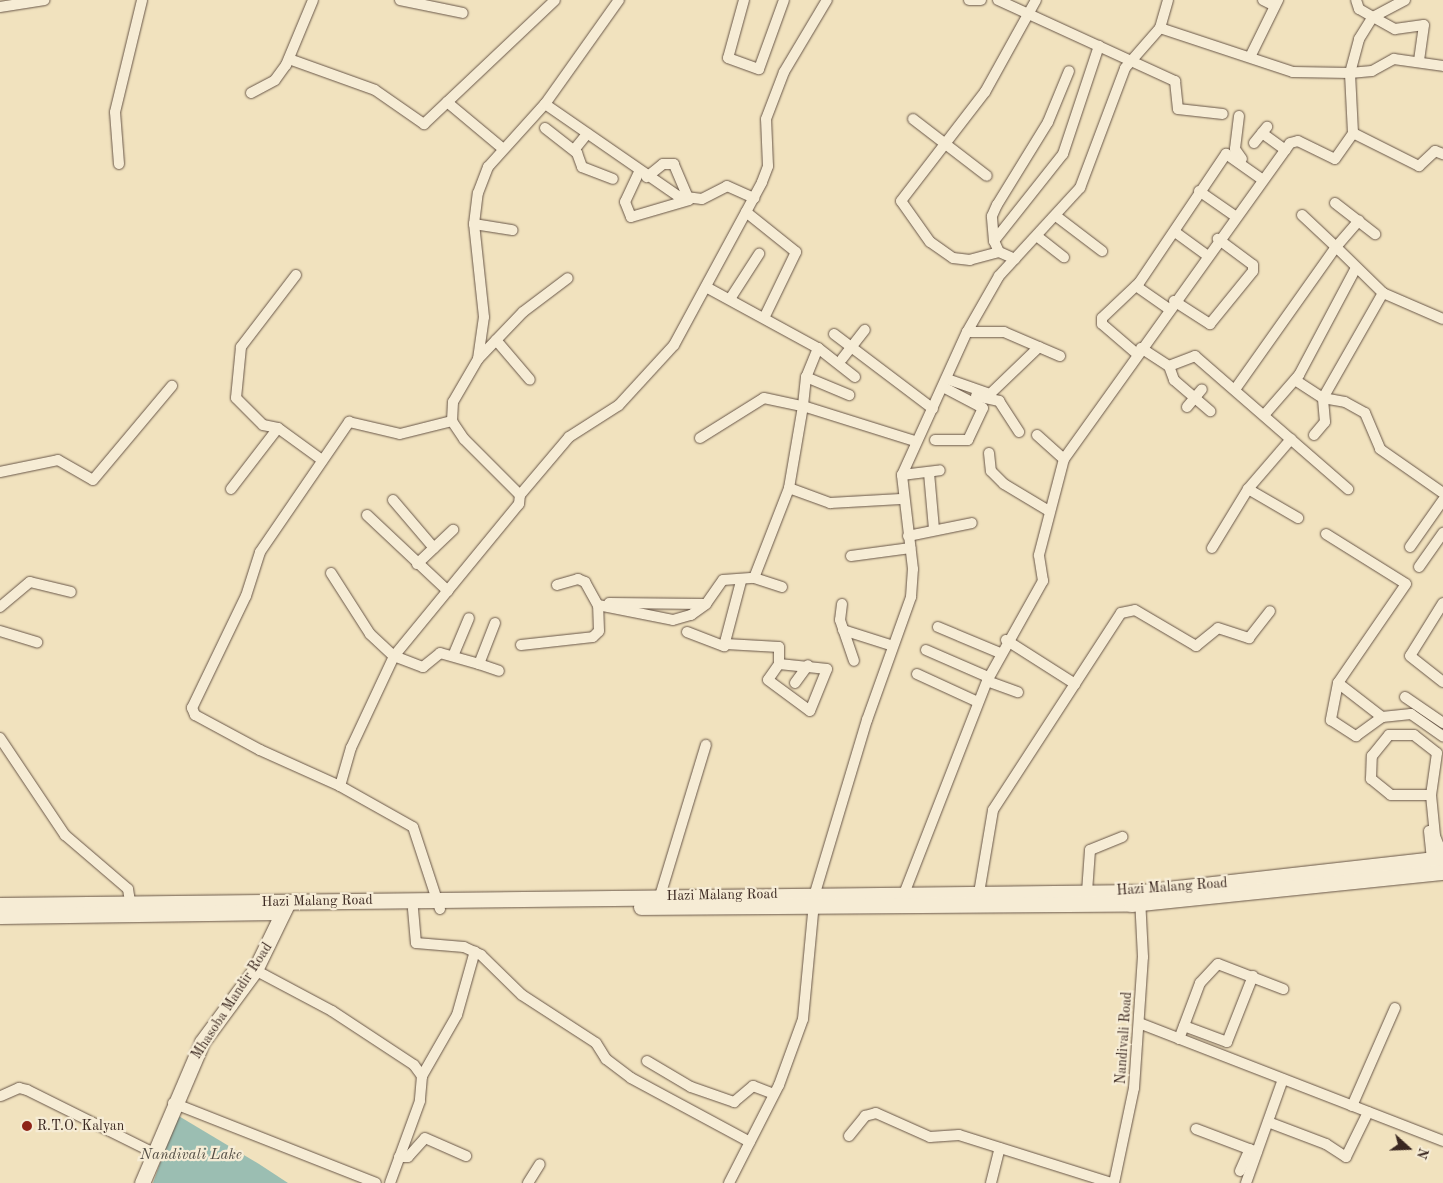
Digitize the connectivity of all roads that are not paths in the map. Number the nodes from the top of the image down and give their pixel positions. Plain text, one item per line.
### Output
1 (44, 0) edge
2 (142, 0) edge
3 (313, 0) edge
4 (400, 0) edge
5 (555, 0) edge
6 (619, 0) edge
7 (744, 0) edge
8 (784, 0) edge
9 (827, 0) edge
10 (969, 0) edge
11 (980, 0) edge
12 (998, 0) edge
13 (1036, 0) edge
14 (1168, 0) edge
15 (1264, 0) edge
16 (1356, 0) edge
17 (1404, 0) edge
18 (1277, 3) edge
19 (453, 5) edge
20 (0, 7) edge
21 (463, 13) dead end
22 (1028, 15) junction
23 (1373, 17) junction
24 (1160, 28) junction
25 (1099, 46) junction
26 (1250, 57) junction
27 (289, 59) junction
28 (1133, 60) junction
29 (1420, 62) junction
30 (1443, 66) edge
31 (1069, 71) dead end
32 (1350, 73) junction
33 (251, 93) dead end
34 (447, 102) junction
35 (545, 104) junction
36 (1223, 114) dead end
37 (1238, 116) dead end
38 (913, 119) dead end
39 (545, 128) dead end
40 (1353, 133) junction
41 (587, 134) junction
42 (1254, 143) dead end
43 (943, 147) junction
44 (502, 148) junction
45 (574, 150) junction
46 (1284, 150) junction
47 (1443, 154) edge
48 (119, 164) dead end
49 (643, 174) junction
50 (987, 176) dead end
51 (1264, 178) junction
52 (613, 179) dead end
53 (1199, 191) junction
54 (754, 198) junction
55 (689, 200) junction
56 (1335, 203) dead end
57 (746, 212) junction
58 (1302, 215) dead end
59 (1056, 216) junction
60 (1235, 216) junction
61 (1359, 221) junction
62 (474, 224) junction
63 (513, 230) dead end
64 (1175, 232) junction
65 (1375, 234) dead end
66 (1038, 237) junction
67 (1218, 239) junction
68 (994, 241) junction
69 (1336, 247) junction
70 (1102, 251) dead end
71 (999, 252) junction
72 (759, 254) dead end
73 (1207, 255) junction
74 (1064, 257) dead end
75 (1015, 259) junction
76 (1356, 268) junction
77 (296, 275) dead end
78 (568, 278) dead end
79 (1136, 286) junction
80 (706, 287) junction
81 (1383, 293) junction
82 (732, 300) junction
83 (1171, 305) junction
84 (765, 316) junction
85 (1443, 319) edge
86 (865, 330) dead end
87 (967, 332) junction
88 (834, 334) dead end
89 (496, 340) junction
90 (851, 347) junction
91 (1039, 347) junction
92 (818, 348) junction
93 (1139, 351) junction
94 (1060, 356) dead end
95 (478, 359) junction
96 (842, 359) dead end
97 (1169, 366) junction
98 (806, 377) junction
99 (855, 377) dead end
100 (530, 380) dead end
101 (1295, 380) junction
102 (944, 383) junction
103 (172, 386) dead end
104 (1236, 388) junction
105 (1202, 389) dead end
106 (848, 395) dead end
107 (1194, 398) junction
108 (1323, 398) junction
109 (803, 406) junction
110 (1187, 407) dead end
111 (933, 409) junction
112 (1210, 411) dead end
113 (1265, 414) junction
114 (452, 421) junction
115 (278, 428) junction
116 (1019, 432) dead end
117 (1314, 435) dead end
118 (1037, 436) dead end
119 (700, 438) dead end
120 (1291, 439) junction
121 (935, 440) dead end
122 (915, 441) junction
123 (989, 453) dead end
124 (1064, 459) junction
125 (322, 460) junction
126 (0, 472) edge
127 (902, 475) junction
128 (790, 488) junction
129 (231, 489) dead end
130 (1248, 489) junction
131 (1348, 489) dead end
132 (1443, 493) edge
133 (520, 495) junction
134 (901, 499) junction
135 (393, 500) dead end
136 (1443, 500) edge
137 (1049, 511) junction
138 (367, 515) dead end
139 (1298, 518) dead end
140 (972, 523) dead end
141 (934, 529) junction
142 (454, 530) dead end
143 (1443, 533) edge
144 (1326, 534) dead end
145 (908, 536) junction
146 (1410, 547) dead end
147 (434, 548) junction
148 (910, 548) junction
149 (1212, 548) dead end
150 (851, 556) dead end
151 (416, 564) junction
152 (1420, 567) dead end
153 (331, 573) dead end
154 (754, 578) junction
155 (741, 581) junction
156 (557, 585) dead end
157 (782, 587) dead end
158 (448, 591) junction
159 (71, 592) dead end
160 (1443, 603) edge
161 (602, 604) junction
162 (842, 604) dead end
163 (0, 608) edge
164 (1270, 611) dead end
165 (469, 618) dead end
166 (494, 623) dead end
167 (938, 627) dead end
168 (843, 630) junction
169 (0, 631) edge
170 (687, 632) dead end
171 (1006, 640) junction
172 (37, 642) dead end
173 (726, 644) junction
174 (521, 646) dead end
175 (893, 646) junction
176 (926, 650) dead end
177 (1000, 653) junction
178 (394, 656) junction
179 (453, 656) junction
180 (854, 661) dead end
181 (479, 664) junction
182 (779, 664) junction
183 (808, 665) junction
184 (498, 671) dead end
185 (917, 674) dead end
186 (987, 679) junction
187 (1443, 682) edge
188 (795, 683) dead end
189 (1338, 683) junction
190 (1075, 684) junction
191 (1018, 692) dead end
192 (1405, 697) dead end
193 (978, 702) junction
194 (1382, 717) junction
195 (1443, 723) edge
196 (1443, 736) edge
197 (0, 738) edge
198 (706, 745) dead end
199 (340, 786) junction
200 (1431, 795) junction
201 (1429, 828) dead end
202 (1122, 837) dead end
203 (1439, 858) edge
204 (1443, 872) edge
205 (1310, 881) junction
206 (1088, 892) junction
207 (979, 893) junction
208 (660, 896) junction
209 (814, 898) junction
210 (1140, 898) junction
211 (903, 899) junction
212 (439, 904) junction
213 (0, 905) edge
214 (131, 907) junction
215 (286, 907) junction
216 (413, 909) junction
217 (0, 916) edge
218 (475, 951) junction
219 (255, 970) junction
220 (1253, 976) junction
221 (1283, 989) dead end
222 (1395, 1008) dead end
223 (1139, 1023) junction
224 (1184, 1026) junction
225 (1179, 1039) junction
226 (647, 1060) dead end
227 (422, 1076) junction
228 (1283, 1079) junction
229 (774, 1094) junction
230 (1, 1096) dead end
231 (173, 1103) junction
232 (1352, 1106) junction
233 (1368, 1112) junction
234 (1268, 1122) junction
235 (1196, 1129) dead end
236 (849, 1136) dead end
237 (1443, 1141) edge
238 (750, 1142) junction
239 (1000, 1148) junction
240 (1253, 1151) junction
241 (154, 1153) junction
242 (466, 1156) dead end
243 (399, 1158) junction
244 (540, 1164) dead end
245 (1240, 1171) dead end
246 (142, 1183) edge
247 (376, 1183) edge
248 (390, 1183) edge
249 (528, 1183) edge
250 (729, 1183) edge
251 (991, 1183) edge
252 (1113, 1183) edge
253 (1246, 1183) edge

1 - 20 street
2 - 48 street
3 - 27 street
4 - 19 street
5 - 34 street
6 - 35 street
7 - 8 street
9 - 54 street
10 - 11 street
12 - 22 street
13 - 22 street
14 - 24 street
15 - 18 street
16 - 23 street
17 - 23 street
18 - 26 street
19 - 21 street
22 - 25 street
22 - 43 street
23 - 29 street
23 - 32 street
24 - 26 street
24 - 28 street
25 - 28 street
25 - 68 street
26 - 32 street
27 - 33 street
27 - 34 street
28 - 36 street
28 - 59 street
29 - 30 street
29 - 32 street
31 - 68 street
32 - 40 street
34 - 44 street
35 - 41 street
35 - 44 street
37 - 51 street
38 - 43 street
39 - 45 street
40 - 46 street
40 - 47 street
41 - 45 street
41 - 49 street
42 - 46 street
43 - 50 street
43 - 71 street
44 - 62 street
45 - 52 street
46 - 51 street
49 - 55 street
49 - 55 street
49 - 55 street
51 - 53 street
51 - 60 street
53 - 60 street
53 - 64 street
54 - 55 street
54 - 57 street
56 - 61 street
57 - 80 street
57 - 84 street
58 - 69 street
59 - 66 street
59 - 70 street
60 - 67 street
61 - 65 street
61 - 69 street
62 - 63 street
62 - 95 street
64 - 73 street
64 - 79 street
66 - 74 street
66 - 75 street
67 - 73 street
67 - 83 street
68 - 71 street
69 - 76 street
69 - 104 street
71 - 75 street
72 - 82 street
73 - 83 street
75 - 87 street
76 - 81 street
76 - 101 street
77 - 115 street
78 - 89 street
79 - 83 street
79 - 93 street
80 - 82 street
80 - 133 street
81 - 85 street
81 - 108 street
82 - 84 street
83 - 93 street
84 - 92 street
86 - 90 street
87 - 91 street
87 - 102 street
88 - 90 street
89 - 95 street
89 - 100 street
90 - 96 street
90 - 111 street
91 - 94 street
91 - 102 street
92 - 98 street
92 - 99 street
93 - 97 street
93 - 124 street
95 - 114 street
97 - 104 street
97 - 107 street
98 - 106 street
98 - 109 street
101 - 108 street
101 - 113 street
102 - 111 street
102 - 116 street
102 - 121 street
103 - 126 street
104 - 113 street
105 - 107 street
107 - 110 street
107 - 112 street
108 - 117 street
108 - 132 street
109 - 119 street
109 - 122 street
109 - 128 street
111 - 122 street
113 - 120 street
114 - 125 street
114 - 133 street
115 - 125 street
115 - 129 street
118 - 124 street
120 - 130 street
120 - 131 street
122 - 127 street
123 - 137 street
124 - 137 street
125 - 199 street
127 - 134 street
127 - 141 street
128 - 134 street
128 - 154 street
130 - 139 street
130 - 149 street
133 - 158 street
134 - 145 street
135 - 147 street
136 - 146 street
137 - 171 street
138 - 151 street
140 - 141 street
141 - 145 street
142 - 147 street
143 - 152 street
144 - 189 street
145 - 148 street
147 - 151 street
148 - 150 street
148 - 175 street
151 - 158 street
153 - 178 street
154 - 155 street
154 - 157 street
155 - 161 street
155 - 173 street
156 - 161 street
158 - 178 street
159 - 163 street
160 - 187 street
161 - 174 street
162 - 168 street
164 - 190 street
165 - 179 street
166 - 181 street
167 - 177 street
168 - 175 street
168 - 180 street
169 - 172 street
170 - 173 street
171 - 177 street
171 - 190 street
173 - 182 street
175 - 209 street
176 - 186 street
177 - 186 street
178 - 179 street
178 - 199 street
179 - 181 street
181 - 184 street
182 - 183 street
182 - 183 street
183 - 188 street
185 - 193 street
186 - 191 street
186 - 193 street
189 - 194 street
189 - 194 street
190 - 207 street
192 - 195 street
193 - 211 street
194 - 196 street
197 - 214 street
198 - 208 street
199 - 212 street
200 - 200 street
200 - 203 street
201 - 203 street
202 - 206 street
203 - 205 main road, Hazi Malang Road
204 - 205 main road, Hazi Malang Road
205 - 210 main road, Hazi Malang Road
206 - 207 main road, Hazi Malang Road
206 - 210 main road, Hazi Malang Road
207 - 211 main road, Hazi Malang Road
208 - 209 main road, Hazi Malang Road
208 - 212 main road, Hazi Malang Road
209 - 211 main road, Hazi Malang Road
209 - 212 main road, Hazi Malang Road
209 - 229 street
210 - 211 main road, Hazi Malang Road
210 - 223 street, Nandivali Road
212 - 215 main road, Hazi Malang Road
212 - 216 main road, Hazi Malang Road
213 - 214 main road, Hazi Malang Road
214 - 215 main road, Hazi Malang Road
214 - 217 main road, Hazi Malang Road
215 - 216 main road, Hazi Malang Road
215 - 219 main road, Mhasoba Mandir Road
216 - 218 street
218 - 227 street
218 - 238 street
219 - 227 street
219 - 231 main road, Mhasoba Mandir Road
220 - 221 street
220 - 224 street
220 - 224 street
222 - 232 street
223 - 225 street
223 - 252 street, Nandivali Road
224 - 225 street
225 - 228 street
226 - 229 street
227 - 243 street
228 - 232 street
228 - 234 street
229 - 238 street
230 - 241 street
231 - 241 main road, Mhasoba Mandir Road
231 - 247 street
232 - 233 street
233 - 234 street
233 - 237 street
234 - 240 street
235 - 240 street
236 - 239 street
238 - 250 street
239 - 251 street
239 - 252 street
240 - 245 street
240 - 253 street
241 - 246 main road, Mhasoba Mandir Road
242 - 243 street
243 - 248 street
244 - 249 street

